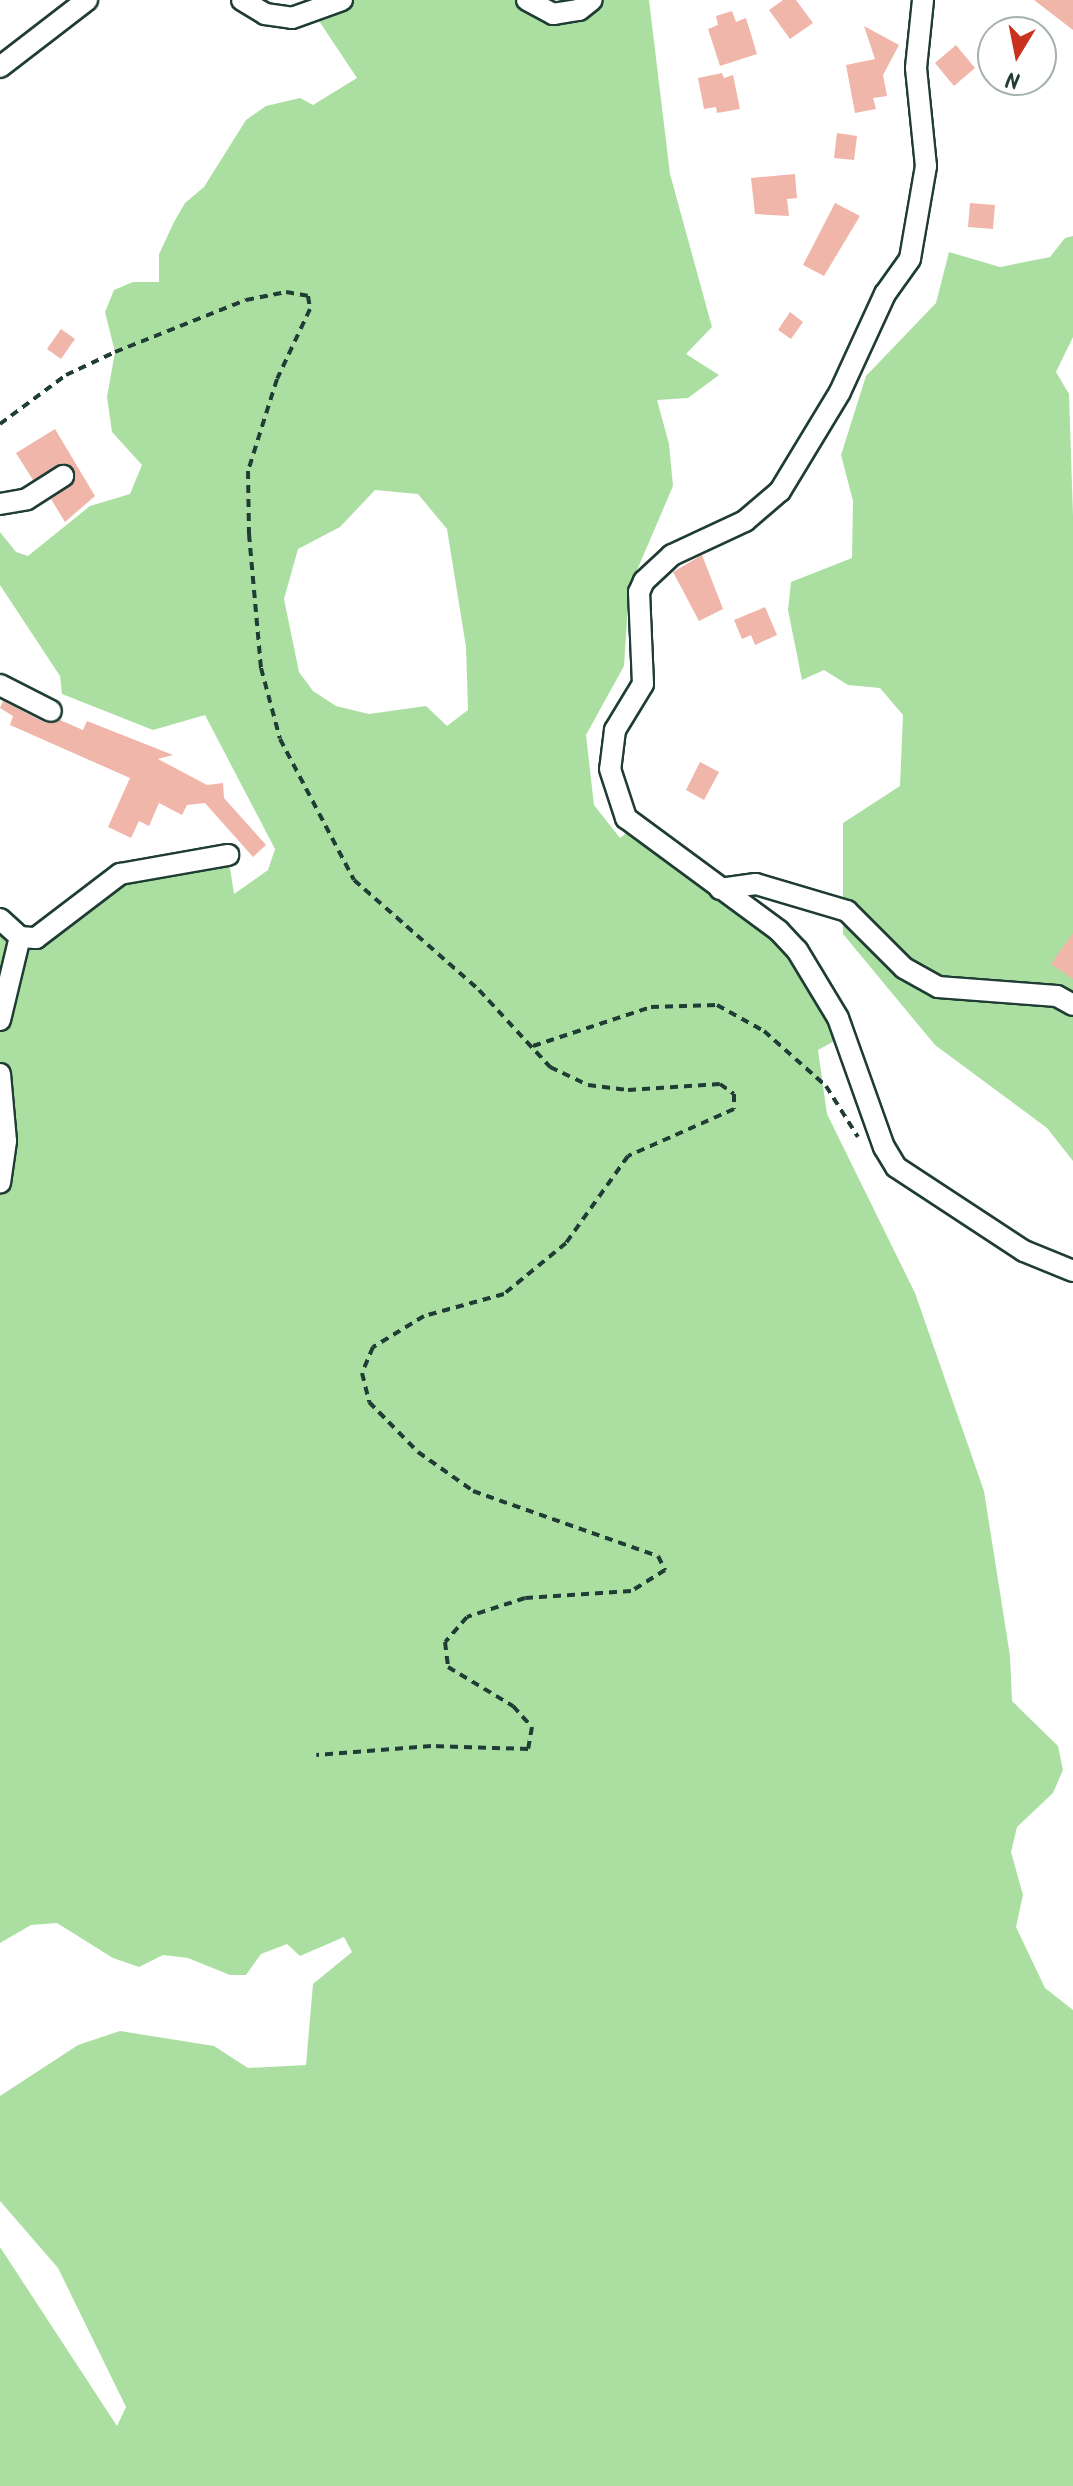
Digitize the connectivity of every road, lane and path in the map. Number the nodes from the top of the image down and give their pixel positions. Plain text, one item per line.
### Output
1 (87, 0) edge
2 (242, 0) edge
3 (342, 0) edge
4 (527, 0) edge
5 (592, 0) edge
6 (923, 0) edge
7 (0, 67) edge
8 (0, 424) edge
9 (63, 476) dead end
10 (0, 504) edge
11 (0, 685) edge
12 (51, 711) dead end
13 (228, 855) dead end
14 (720, 889) junction
15 (0, 919) edge
16 (20, 937) junction
17 (1073, 1005) edge
18 (0, 1020) edge
19 (532, 1046) junction
20 (0, 1074) edge
21 (860, 1141) dead end
22 (0, 1183) edge
23 (1073, 1271) edge
24 (316, 1755) dead end

1 - 7 street
2 - 3 street
4 - 5 street
6 - 14 street
8 - 19 path
9 - 10 street
11 - 12 street
13 - 16 street
14 - 17 street
14 - 23 street
15 - 16 street
16 - 18 street
19 - 21 path
19 - 24 path
20 - 22 street

